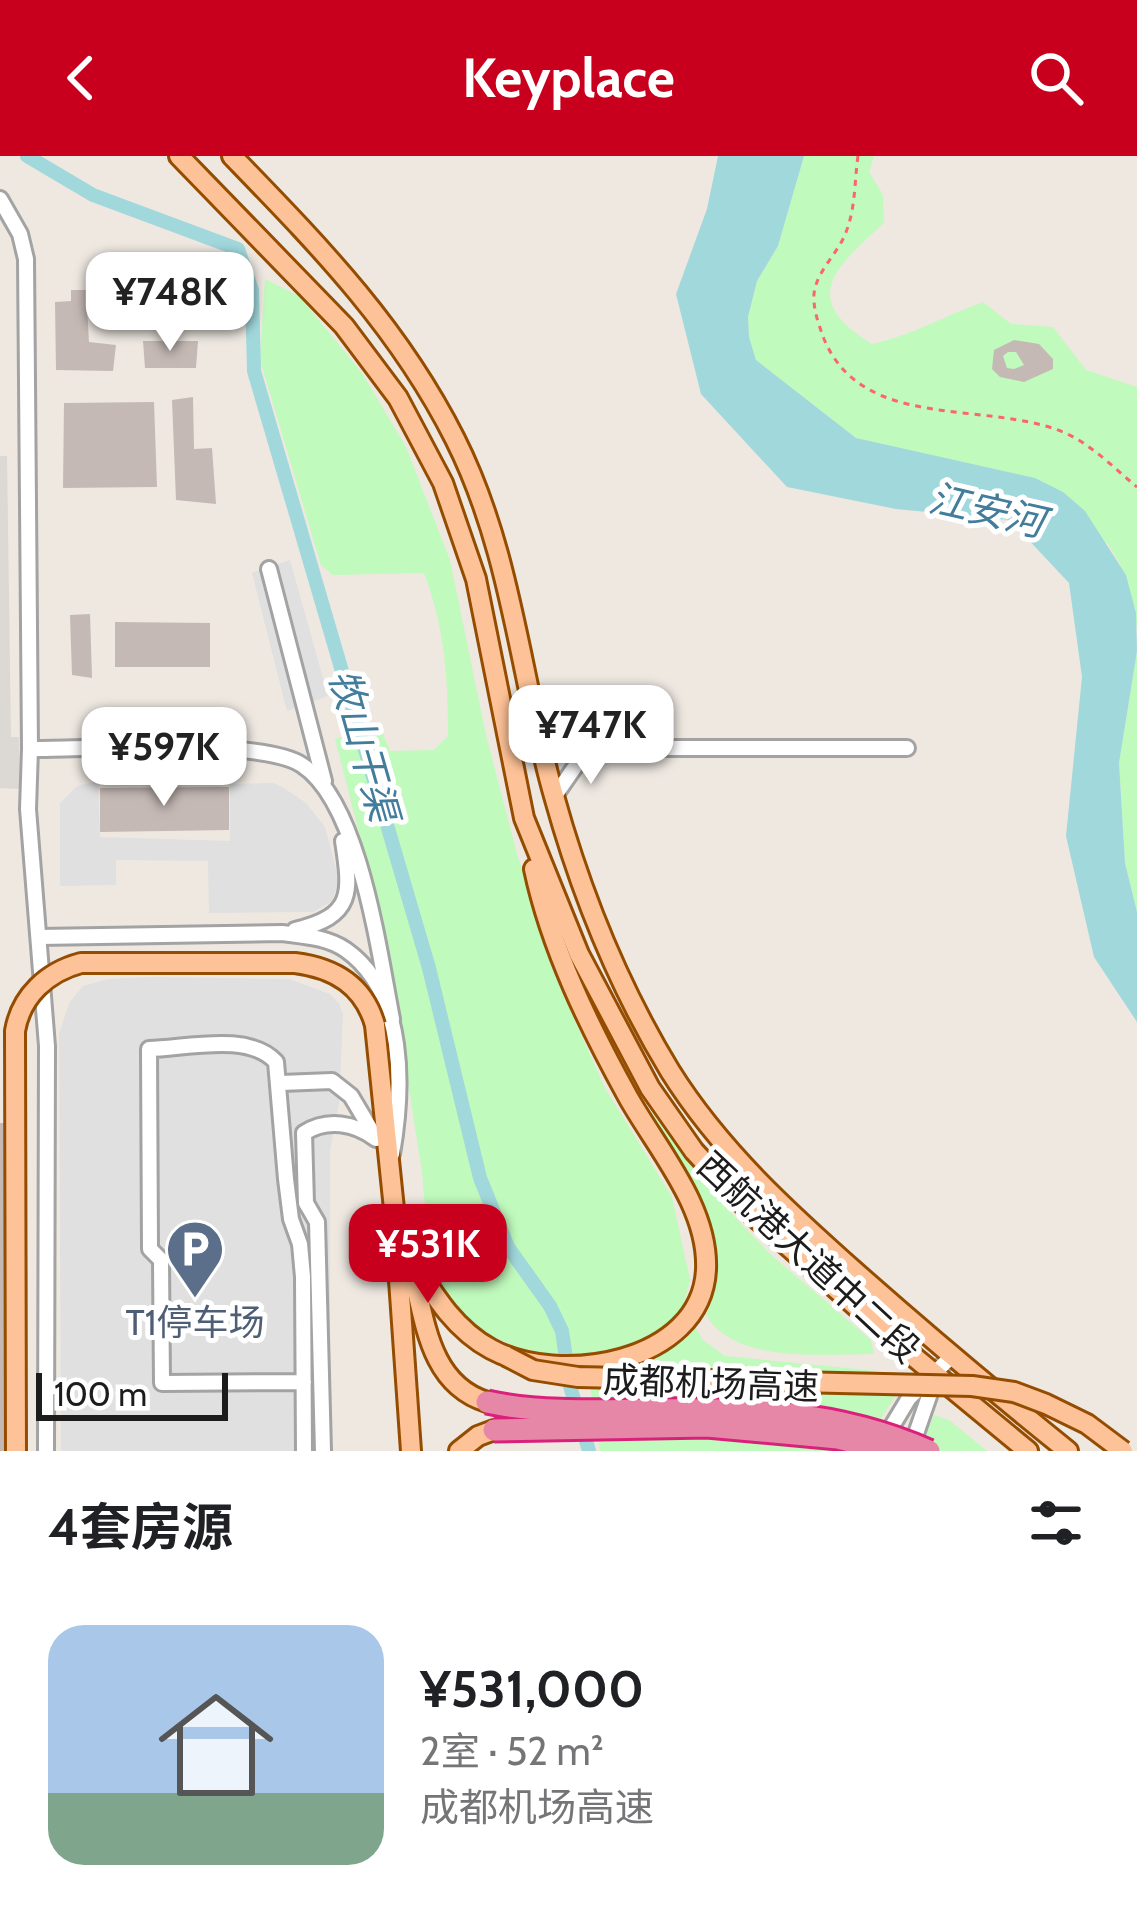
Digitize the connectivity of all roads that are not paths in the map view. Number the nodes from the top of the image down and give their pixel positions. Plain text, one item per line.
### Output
1 (179, 156) edge
2 (232, 156) edge
3 (0, 199) edge
4 (268, 569) dead end
5 (534, 712) junction
6 (588, 748) junction
7 (908, 748) dead end
8 (30, 749) junction
9 (325, 786) junction
10 (554, 797) junction
11 (340, 818) junction
12 (524, 818) junction
13 (282, 933) junction
14 (39, 938) junction
15 (384, 1022) junction
16 (281, 1083) junction
17 (376, 1139) junction
18 (392, 1177) junction
19 (408, 1254) junction
20 (506, 1356) junction
21 (952, 1356) junction
22 (936, 1375) junction
23 (304, 1382) junction
24 (487, 1402) joint
25 (494, 1430) joint
26 (16, 1451) edge
27 (46, 1451) edge
28 (304, 1451) edge
29 (323, 1451) edge
30 (411, 1451) edge
31 (459, 1451) edge
32 (878, 1451) edge
33 (890, 1451) edge
34 (910, 1451) edge
35 (929, 1451) edge
36 (1028, 1451) edge
37 (1068, 1451) edge
38 (1123, 1451) edge

1 - 12 main road, 西航港大道中二段
2 - 5 main road, 西航港大道中二段
3 - 8 street
4 - 9 street
5 - 6 street
5 - 10 main road, 西航港大道中二段
6 - 7 street
6 - 10 street
8 - 9 street
8 - 14 street
9 - 11 street
10 - 21 main road, 西航港大道中二段
11 - 13 street
11 - 15 street
12 - 20 main road
12 - 22 main road, 西航港大道中二段
13 - 14 street
13 - 15 street
14 - 27 street
15 - 18 main road
15 - 26 main road, bridge
16 - 17 street
16 - 23 street
16 - 23 street
17 - 18 street
17 - 29 street
18 - 19 main road
18 - 30 main road
19 - 20 main road
19 - 24 main road
20 - 38 main road, bridge
21 - 22 street
21 - 37 main road, 西航港大道中二段
22 - 32 street
22 - 34 street
22 - 36 main road, 西航港大道中二段
23 - 28 street
24 - 35 highway, 成都机场高速, bridge
25 - 31 main road
25 - 33 highway, 成都机场高速, bridge

